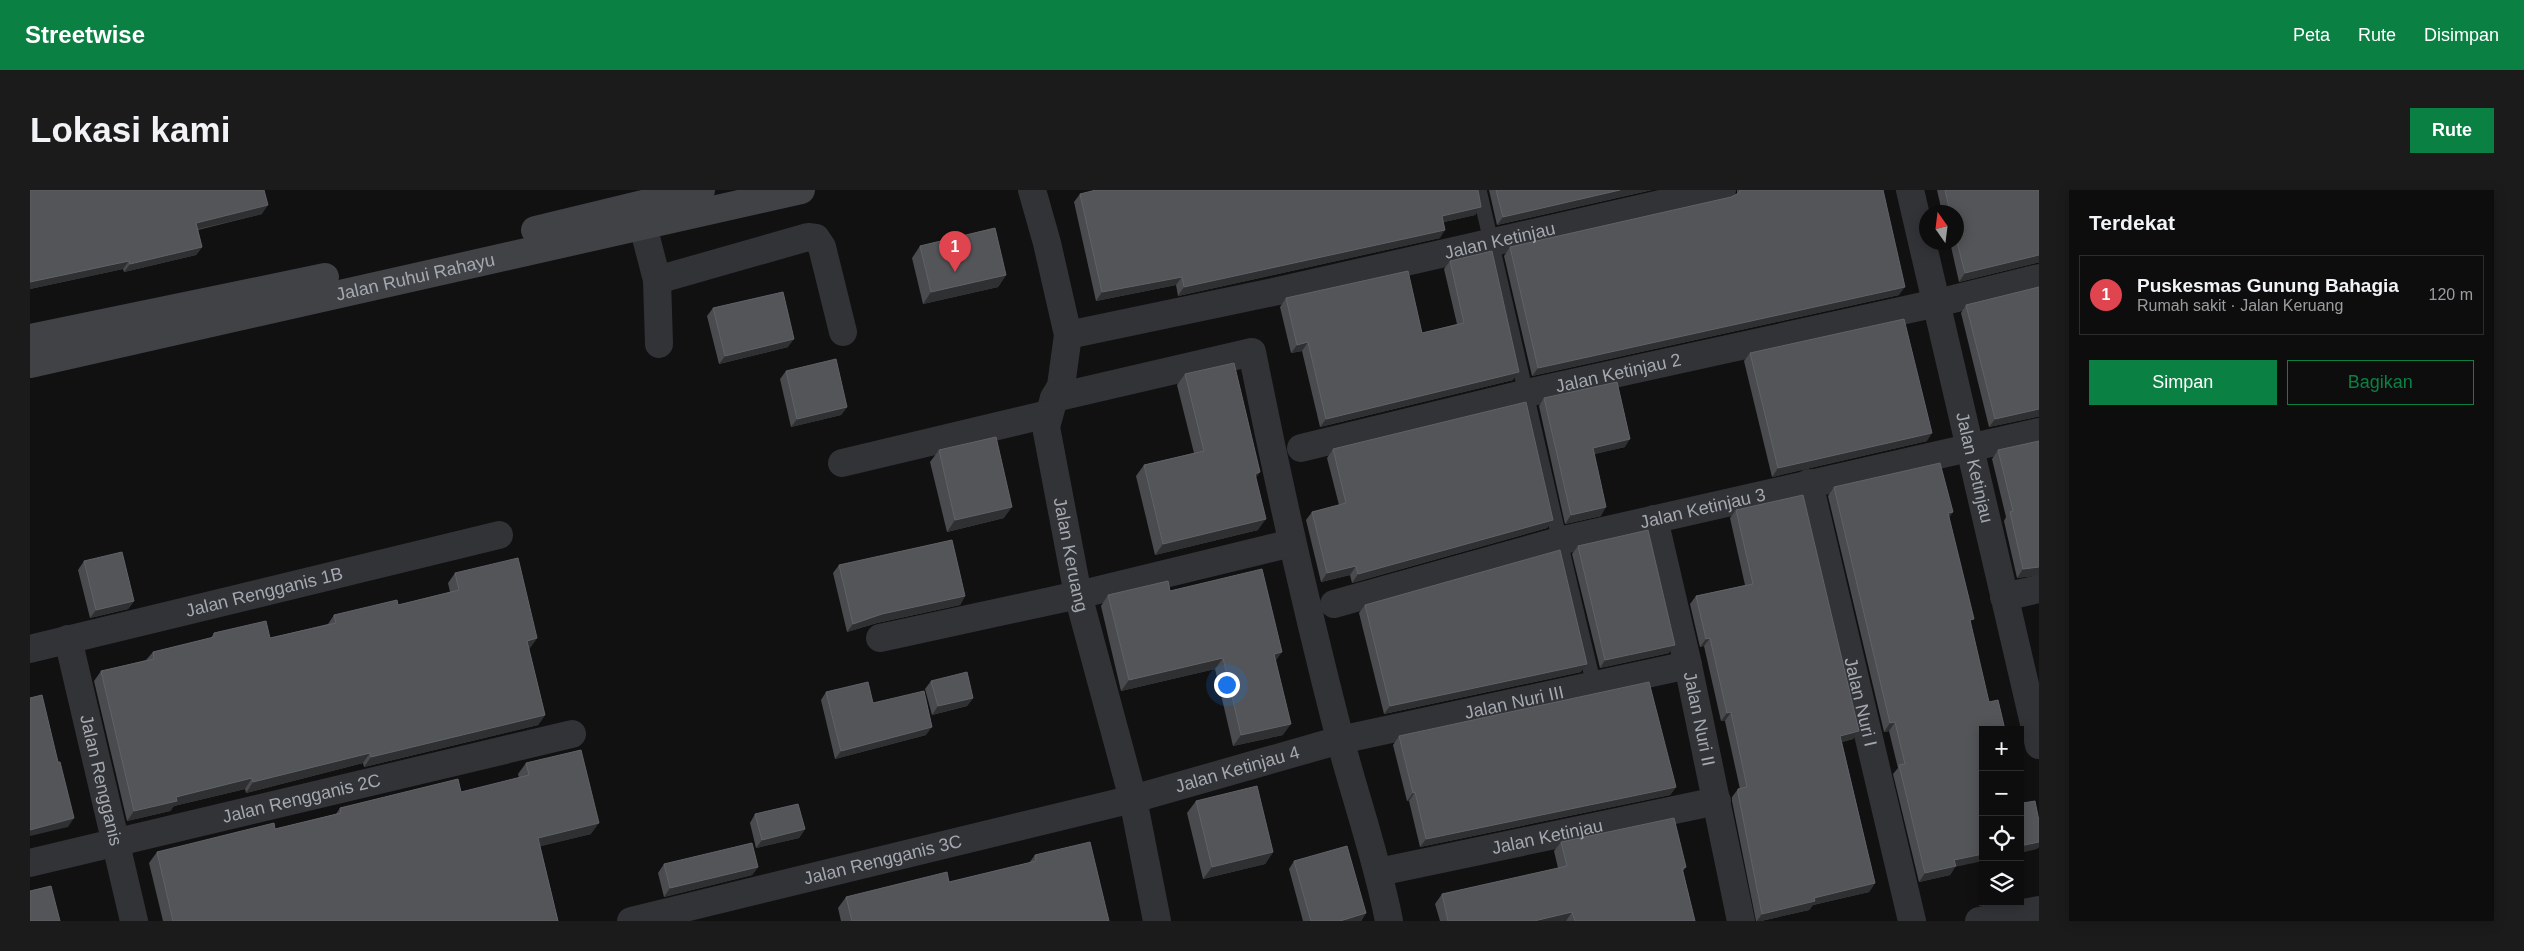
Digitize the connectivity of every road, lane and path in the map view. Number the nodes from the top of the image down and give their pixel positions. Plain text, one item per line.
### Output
1 (700, 190) edge
2 (801, 190) edge
3 (1032, 190) edge
4 (1479, 190) edge
5 (1722, 190) edge
6 (1910, 190) edge
7 (643, 226) junction
8 (1491, 241) junction
9 (2039, 278) edge
10 (657, 280) junction
11 (1937, 304) junction
12 (843, 332) dead end
13 (1068, 335) junction
14 (30, 338) edge
15 (659, 344) dead end
16 (30, 364) edge
17 (1527, 394) junction
18 (1051, 406) junction
19 (2039, 432) edge
20 (1970, 447) junction
21 (1301, 448) dead end
22 (842, 463) dead end
23 (1809, 484) junction
24 (1654, 519) junction
25 (498, 535) dead end
26 (1558, 541) junction
27 (1292, 543) junction
28 (2039, 589) edge
29 (1078, 595) junction
30 (2004, 597) junction
31 (1334, 604) dead end
32 (880, 638) dead end
33 (68, 639) junction
34 (30, 649) edge
35 (1688, 665) junction
36 (1594, 685) junction
37 (572, 734) dead end
38 (1340, 740) junction
39 (2039, 745) edge
40 (1133, 799) junction
41 (1717, 801) junction
42 (116, 842) junction
43 (30, 863) edge
44 (1379, 872) junction
45 (2039, 910) edge
46 (134, 921) edge
47 (631, 921) edge
48 (1157, 921) edge
49 (1389, 921) edge
50 (1741, 921) edge
51 (1912, 921) edge
52 (1979, 921) edge

1 - 14 main road, Jalan Ruhui Rahayu
2 - 7 main road, Jalan Ruhui Rahayu
3 - 13 street, Jalan Keruang
4 - 8 lane
5 - 8 street, Jalan Ketinjau
6 - 11 street, Jalan Ketinjau
7 - 10 street
7 - 16 main road, Jalan Ruhui Rahayu
8 - 13 street, Jalan Ketinjau
8 - 17 lane
9 - 11 street, Jalan Ketinjau 2
10 - 12 street
10 - 15 street
11 - 17 street, Jalan Ketinjau 2
11 - 20 street, Jalan Ketinjau
13 - 18 street, Jalan Keruang
17 - 21 street, Jalan Ketinjau 2
17 - 26 lane
18 - 22 street
18 - 27 street
18 - 29 street, Jalan Keruang
19 - 20 street, Jalan Ketinjau 3
20 - 23 street, Jalan Ketinjau 3
20 - 30 street, Jalan Ketinjau
23 - 24 street, Jalan Ketinjau 3
23 - 51 street, Jalan Nuri I
24 - 26 street, Jalan Ketinjau 3
24 - 35 street, Jalan Nuri II
25 - 33 street, Jalan Rengganis 1B
26 - 31 street, Jalan Ketinjau 3
26 - 36 lane
27 - 29 street
27 - 38 street
28 - 30 street
29 - 32 street
29 - 40 street, Jalan Keruang
30 - 39 street, Jalan Ketinjau
33 - 34 street, Jalan Rengganis 1B
33 - 42 street, Jalan Rengganis
35 - 36 street, Jalan Nuri III
35 - 41 street, Jalan Nuri II
36 - 38 street, Jalan Nuri III
37 - 42 street, Jalan Rengganis 2C
38 - 40 street, Jalan Ketinjau 4
38 - 44 street
40 - 47 street, Jalan Rengganis 3C
40 - 48 street, Jalan Keruang
41 - 44 street, Jalan Ketinjau
41 - 50 street, Jalan Nuri II
42 - 43 street, Jalan Rengganis 2C
42 - 46 street, Jalan Rengganis
44 - 49 street
45 - 52 street

